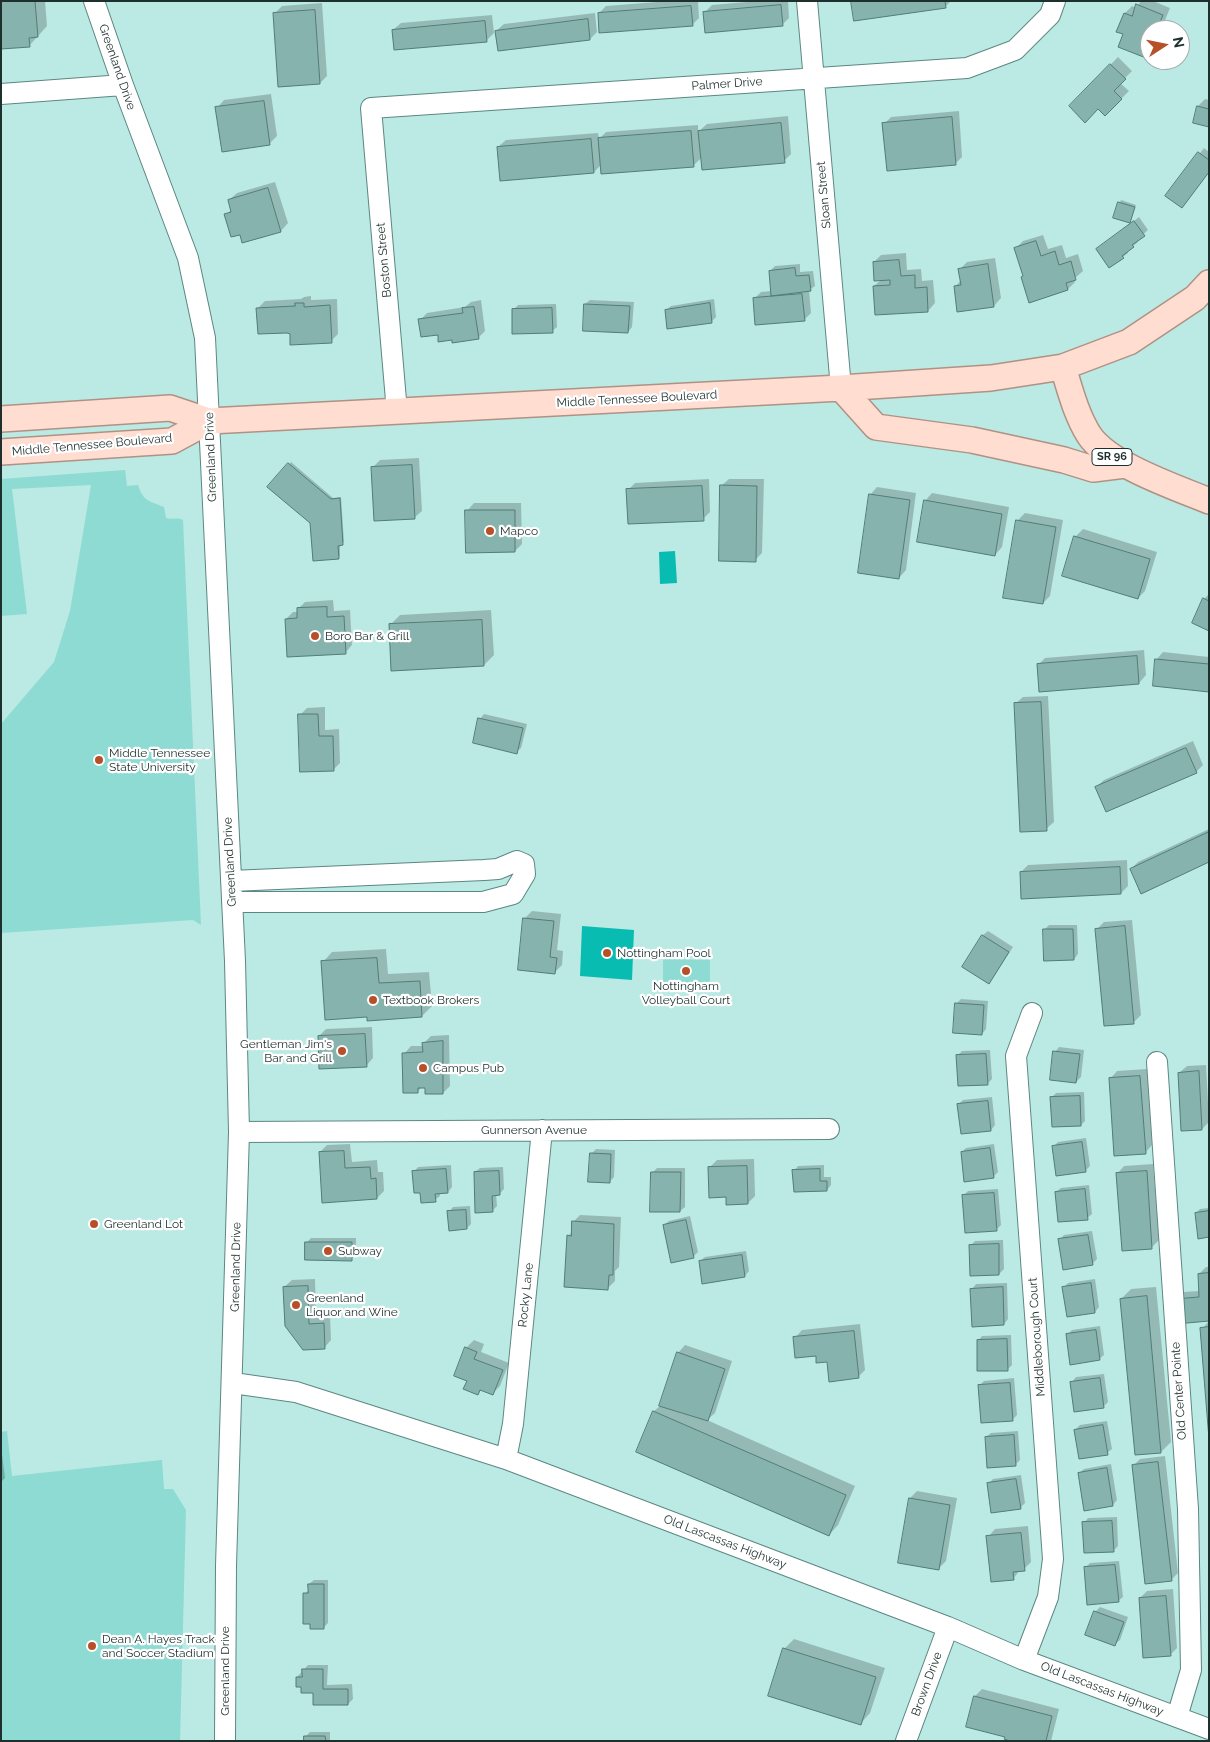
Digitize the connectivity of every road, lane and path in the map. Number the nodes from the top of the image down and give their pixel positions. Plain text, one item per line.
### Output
1 (94, 1) edge
2 (807, 1) edge
3 (1055, 1) edge
4 (814, 78) junction
5 (123, 85) junction
6 (1, 94) edge
7 (371, 108) joint
8 (1209, 283) edge
9 (1063, 367) junction
10 (841, 388) junction
11 (397, 412) junction
12 (1, 419) edge
13 (210, 421) junction
14 (1, 452) edge
15 (1125, 465) junction
16 (1209, 501) edge
17 (230, 881) junction
18 (232, 902) junction
19 (1032, 1012) dead end
20 (1157, 1062) dead end
21 (829, 1129) dead end
22 (542, 1130) junction
23 (239, 1132) junction
24 (233, 1383) junction
25 (506, 1459) junction
26 (948, 1627) junction
27 (1024, 1660) junction
28 (1177, 1717) junction
29 (1209, 1729) edge
30 (225, 1741) edge
31 (906, 1741) edge

1 - 5 street, Greenland Drive
2 - 4 street, Sloan Street
3 - 4 street, Palmer Drive
4 - 7 street, Palmer Drive
4 - 10 street, Sloan Street
5 - 6 street
5 - 13 street, Greenland Drive
7 - 11 street, Boston Street
8 - 9 main road, Middle Tennessee Boulevard
9 - 10 main road, Middle Tennessee Boulevard
9 - 15 main road, SR 96
10 - 11 main road, Middle Tennessee Boulevard
10 - 15 main road
11 - 13 main road, Middle Tennessee Boulevard
12 - 13 main road, Middle Tennessee Boulevard
13 - 14 main road, Middle Tennessee Boulevard
13 - 17 street, Greenland Drive
15 - 16 main road, SR 96
17 - 18 street, Greenland Drive
17 - 18 street
18 - 23 street, Greenland Drive
19 - 27 street, Middleborough Court
20 - 28 street, Old Center Pointe
21 - 22 street, Gunnerson Avenue
22 - 23 street, Gunnerson Avenue
22 - 25 street, Rocky Lane
23 - 24 street, Greenland Drive
24 - 25 street, Old Lascassas Highway
24 - 30 street, Greenland Drive
25 - 26 street, Old Lascassas Highway
26 - 27 street, Old Lascassas Highway
26 - 31 street, Brown Drive
27 - 28 street, Old Lascassas Highway
28 - 29 street, Old Lascassas Highway

